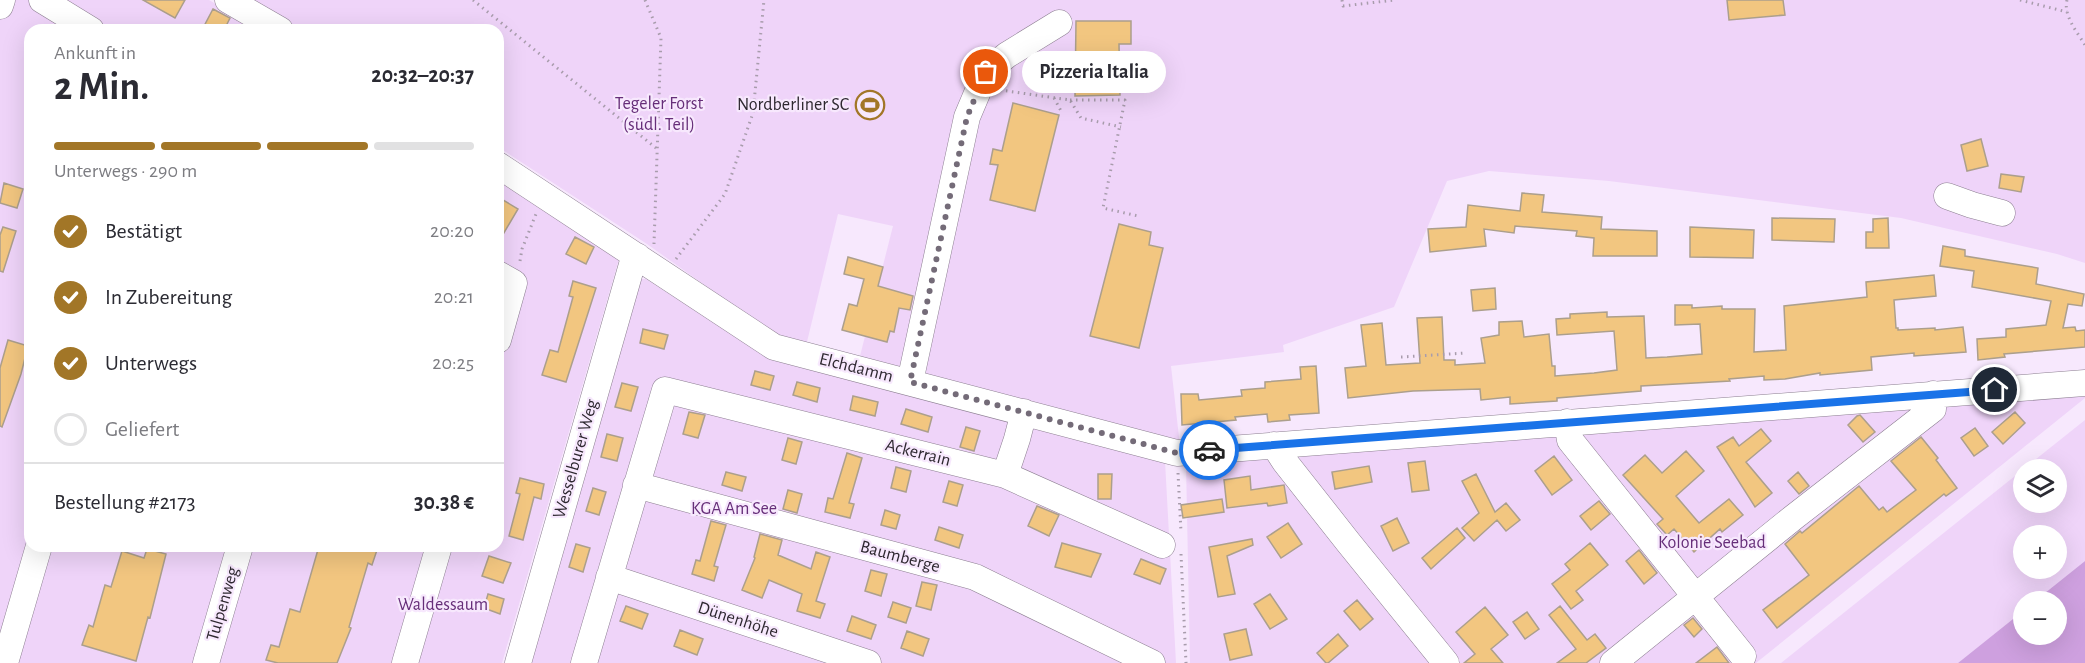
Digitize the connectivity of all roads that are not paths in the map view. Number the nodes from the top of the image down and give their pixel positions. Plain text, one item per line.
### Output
1 (2, 0) edge
2 (42, 0) edge
3 (228, 0) edge
4 (0, 6) edge
5 (1059, 23) dead end
6 (81, 24) edge
7 (270, 24) edge
8 (504, 169) edge
9 (1947, 196) dead end
10 (2002, 213) dead end
11 (651, 266) junction
12 (506, 279) edge
13 (504, 294) edge
14 (910, 382) junction
15 (2085, 383) edge
16 (1933, 394) junction
17 (1024, 412) junction
18 (1567, 422) junction
19 (1274, 446) junction
20 (1005, 475) junction
21 (636, 485) junction
22 (1174, 542) road end
23 (37, 552) edge
24 (238, 552) edge
25 (437, 552) edge
26 (609, 577) junction
27 (1696, 597) junction
28 (1743, 656) dead end
29 (5, 663) edge
30 (206, 663) edge
31 (405, 663) edge
32 (518, 663) edge
33 (584, 663) edge
34 (867, 663) edge
35 (1152, 663) edge
36 (1446, 663) edge
37 (1613, 663) edge

1 - 4 street
2 - 6 street
3 - 7 street
5 - 14 street
8 - 11 street, Elchdamm
9 - 10 street
11 - 14 street, Elchdamm
11 - 32 street, Wesselburer Weg
12 - 13 street
14 - 17 street, Elchdamm
15 - 16 street, Elchdamm
16 - 18 street, Elchdamm
16 - 27 street
17 - 19 street, Elchdamm
17 - 20 street
18 - 19 street, Elchdamm
18 - 27 street
19 - 36 street
20 - 21 street, Ackerrain
20 - 22 street, Ackerrain
21 - 26 street
21 - 35 street, Baumberge
23 - 29 street
24 - 30 street, Tulpenweg
25 - 31 street
26 - 33 street
26 - 34 street, Dünenhöhe
27 - 28 street
27 - 37 street

